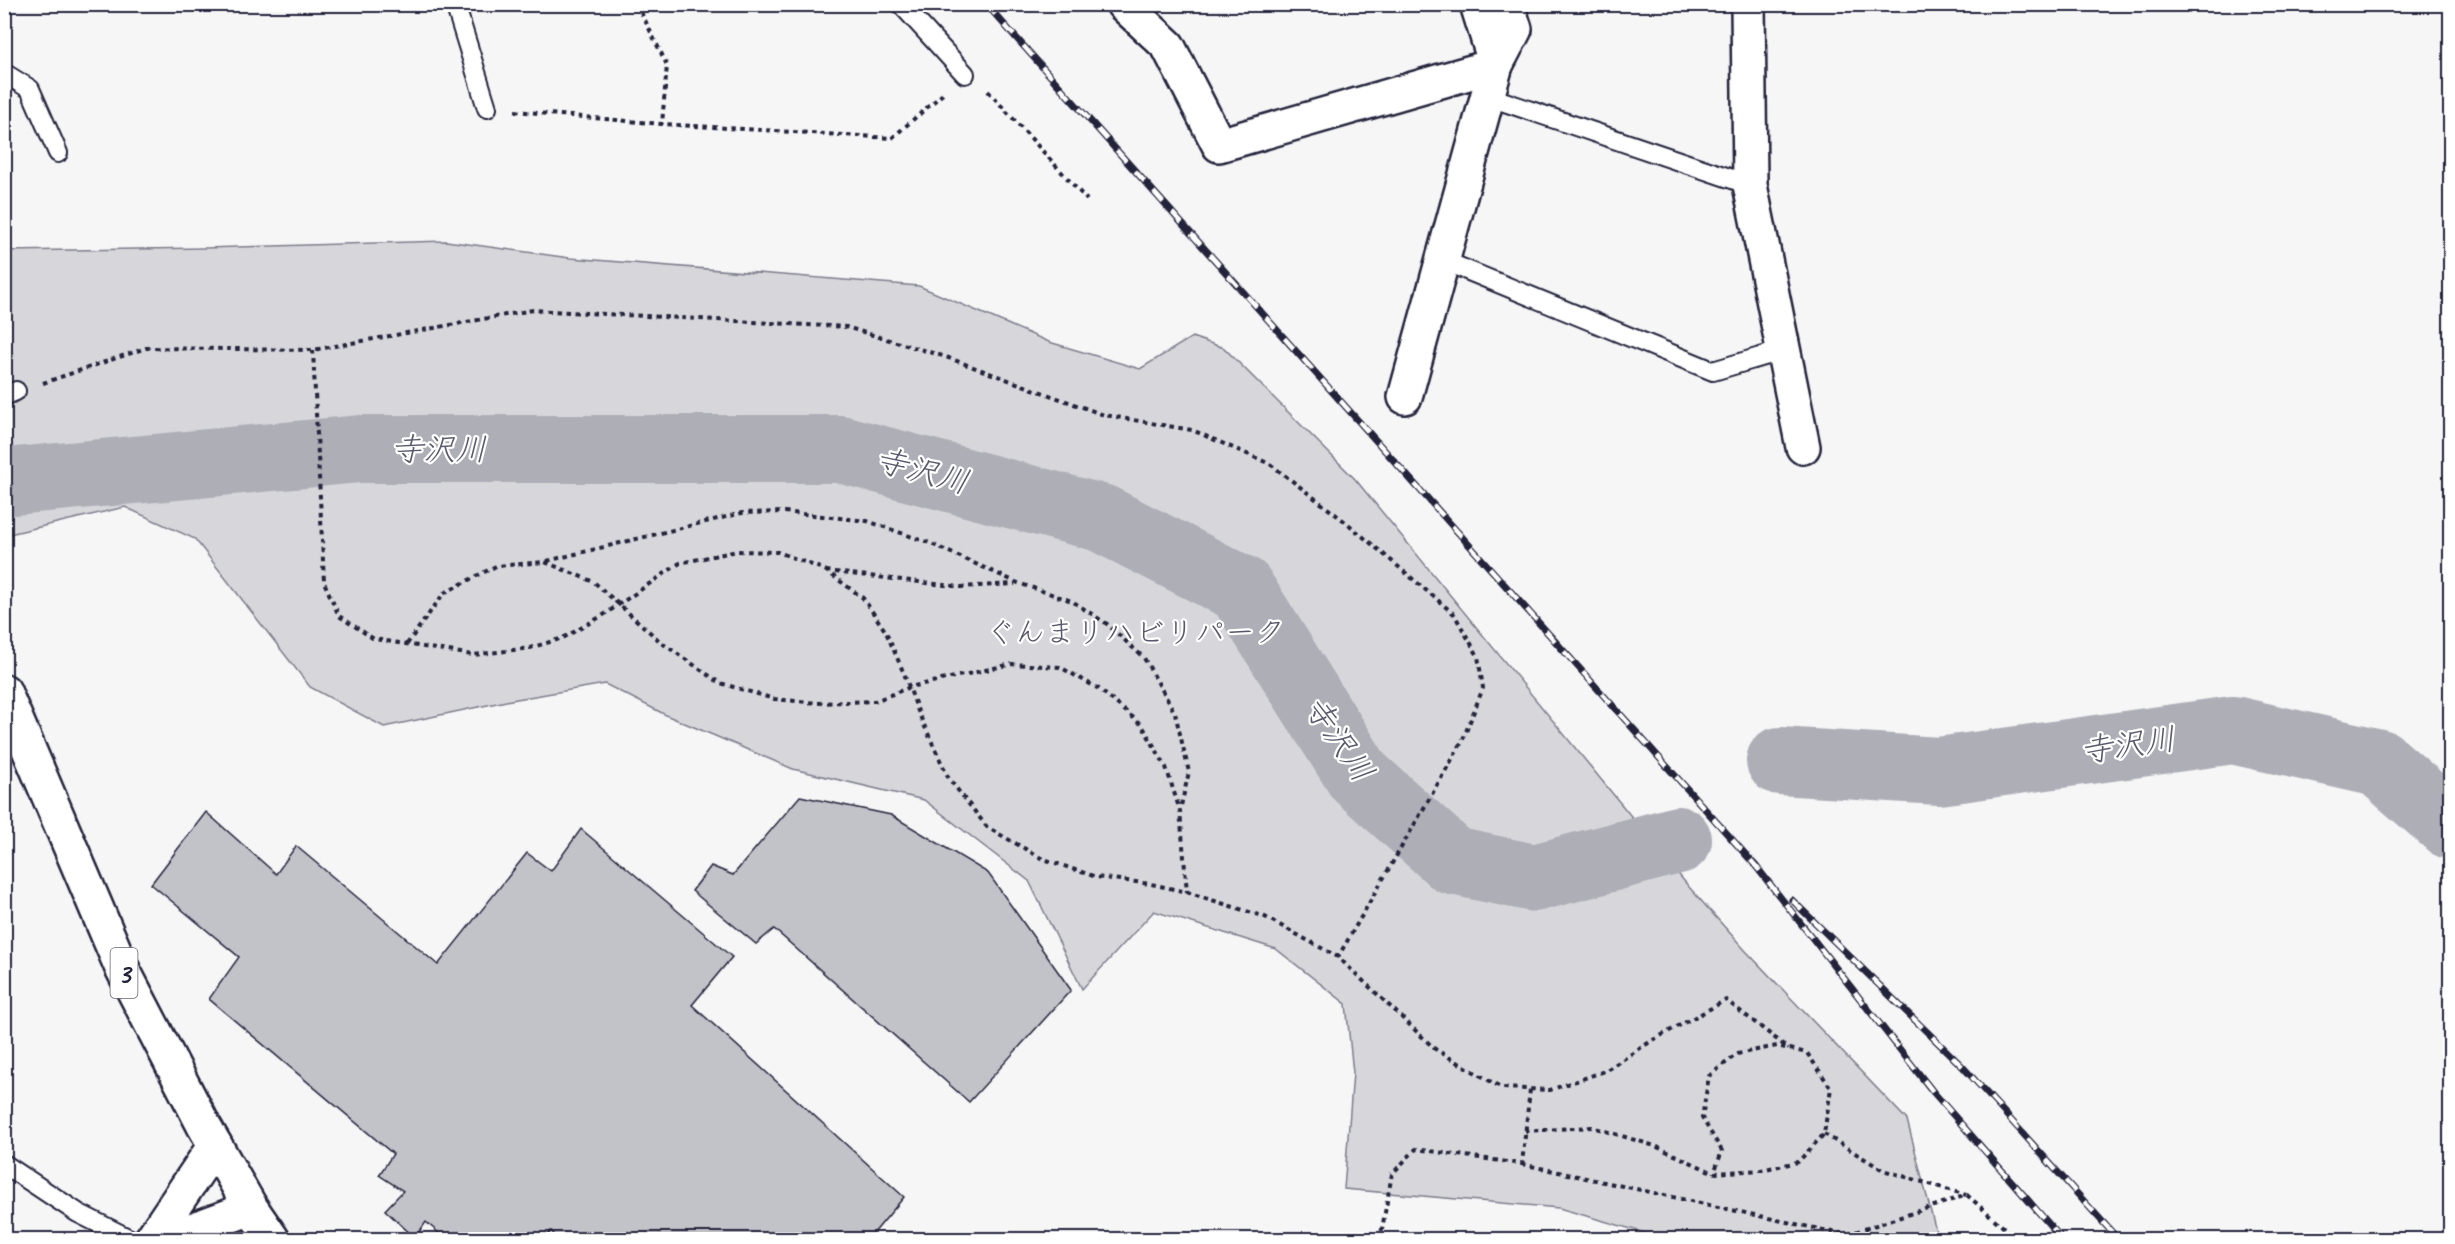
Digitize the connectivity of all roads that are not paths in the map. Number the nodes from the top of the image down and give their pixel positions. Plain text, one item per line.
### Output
1 (455, 4) edge
2 (901, 4) edge
3 (1123, 4) edge
4 (1477, 4) edge
5 (1507, 4) edge
6 (1748, 4) edge
7 (1496, 65) junction
8 (4, 72) edge
9 (965, 74) road end
10 (1487, 96) junction
11 (487, 108) road end
12 (58, 153) dead end
13 (1750, 185) junction
14 (1442, 260) junction
15 (1784, 350) junction
16 (1405, 397) dead end
17 (1803, 447) dead end
18 (4, 691) edge
19 (215, 1145) junction
20 (4, 1164) edge
21 (251, 1208) junction
22 (132, 1239) edge
23 (151, 1239) edge
24 (165, 1239) edge
25 (273, 1239) edge

1 - 11 lane
2 - 9 lane
3 - 7 street
4 - 7 street
5 - 7 street
6 - 13 street
7 - 10 street
8 - 12 lane
10 - 13 lane
10 - 14 street
13 - 15 street
14 - 15 lane
14 - 16 street
15 - 17 street
18 - 19 street, 3
19 - 21 street, 3
19 - 23 street
20 - 22 lane
21 - 24 street
21 - 25 street, 3

